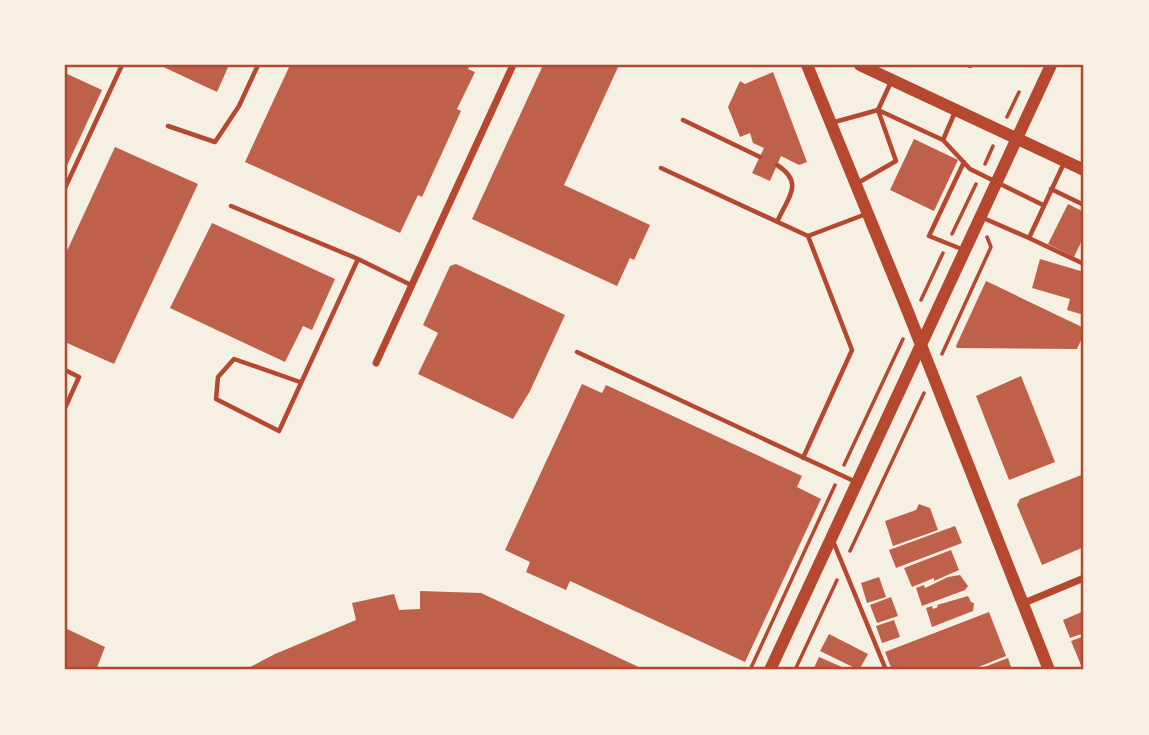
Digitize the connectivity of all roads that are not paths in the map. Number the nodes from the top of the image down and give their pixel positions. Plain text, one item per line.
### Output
1 (122, 65) edge
2 (258, 65) edge
3 (513, 65) edge
4 (807, 65) edge
5 (860, 65) edge
6 (1051, 65) edge
7 (892, 79) junction
8 (878, 110) junction
9 (956, 110) junction
10 (683, 120) dead end
11 (831, 123) junction
12 (167, 125) dead end
13 (1017, 139) junction
14 (943, 140) junction
15 (760, 157) dead end
16 (1065, 161) junction
17 (964, 162) junction
18 (777, 165) dead end
19 (661, 168) dead end
20 (1084, 170) edge
21 (996, 182) junction
22 (855, 184) junction
23 (65, 188) edge
24 (1051, 188) junction
25 (1043, 205) junction
26 (1084, 205) edge
27 (231, 206) dead end
28 (867, 213) junction
29 (980, 217) junction
30 (777, 222) junction
31 (808, 236) junction
32 (1029, 238) junction
33 (965, 250) junction
34 (358, 259) junction
35 (1084, 264) edge
36 (412, 286) junction
37 (921, 345) junction
38 (577, 352) dead end
39 (376, 363) dead end
40 (65, 370) edge
41 (300, 382) junction
42 (65, 408) edge
43 (803, 457) junction
44 (857, 482) junction
45 (832, 537) junction
46 (1084, 578) edge
47 (1024, 603) junction
48 (770, 670) edge
49 (886, 670) edge
50 (1049, 670) edge

1 - 23 lane
2 - 12 lane
3 - 36 street
4 - 11 main road
5 - 7 main road
6 - 13 main road
7 - 8 lane
7 - 9 main road
8 - 11 lane
8 - 14 lane
8 - 22 lane
9 - 13 main road
9 - 14 lane
10 - 15 lane
11 - 22 main road
13 - 16 main road
13 - 21 main road
14 - 17 lane
16 - 20 main road
16 - 24 lane
17 - 21 lane
17 - 33 lane
18 - 30 lane
19 - 30 lane
21 - 25 lane
21 - 29 main road
22 - 28 main road
24 - 25 lane
24 - 26 lane
25 - 32 lane
27 - 34 lane
28 - 31 lane
28 - 37 main road
29 - 32 lane
29 - 33 main road
30 - 31 lane
31 - 43 lane
32 - 35 lane
33 - 37 main road
34 - 36 lane
34 - 41 lane
36 - 39 street
37 - 44 main road
37 - 47 main road
38 - 43 lane
40 - 42 lane
41 - 41 lane
43 - 44 lane
44 - 45 main road
45 - 48 main road
45 - 49 lane
46 - 47 street
47 - 50 main road

